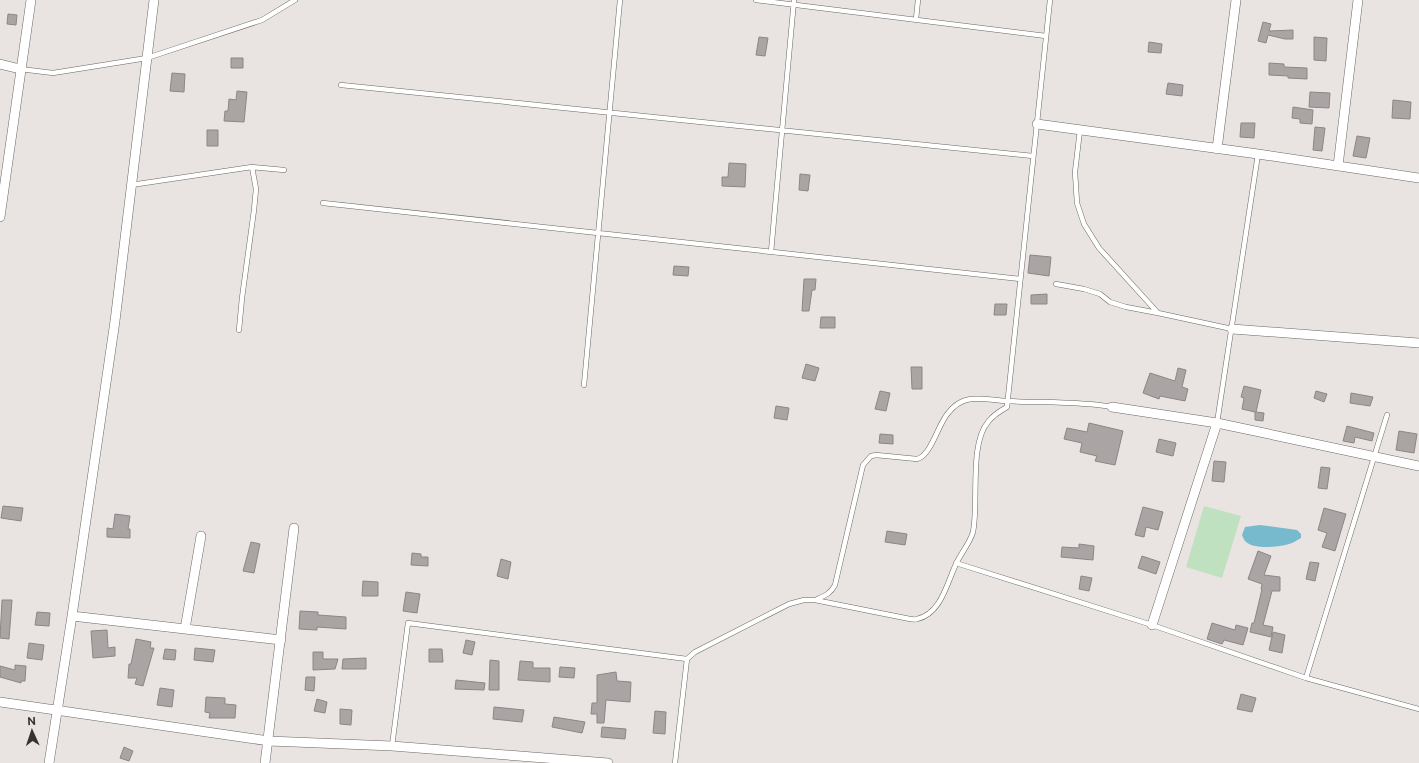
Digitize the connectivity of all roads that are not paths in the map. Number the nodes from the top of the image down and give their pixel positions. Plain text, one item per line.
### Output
1 (31, 0) edge
2 (154, 0) edge
3 (295, 0) edge
4 (620, 0) edge
5 (756, 0) edge
6 (918, 0) edge
7 (1050, 0) edge
8 (1236, 0) edge
9 (1358, 0) edge
10 (794, 2) edge
11 (916, 19) junction
12 (1046, 36) junction
13 (147, 58) junction
14 (0, 64) edge
15 (20, 69) junction
16 (341, 86) dead end
17 (609, 113) junction
18 (1034, 124) junction
19 (782, 130) junction
20 (1080, 130) junction
21 (1217, 149) junction
22 (1258, 154) junction
23 (1033, 156) junction
24 (1338, 166) junction
25 (252, 168) junction
26 (284, 170) dead end
27 (1419, 178) edge
28 (131, 185) junction
29 (323, 203) dead end
30 (0, 217) edge
31 (598, 233) junction
32 (771, 252) junction
33 (1020, 280) junction
34 (1056, 284) dead end
35 (1158, 313) junction
36 (1232, 329) junction
37 (239, 330) dead end
38 (1419, 343) edge
39 (584, 386) dead end
40 (1008, 401) junction
41 (1112, 407) joint
42 (1387, 415) dead end
43 (1217, 423) junction
44 (1373, 456) junction
45 (1419, 466) edge
46 (294, 528) dead end
47 (201, 536) dead end
48 (956, 563) junction
49 (815, 600) junction
50 (72, 616) junction
51 (1152, 625) junction
52 (185, 629) junction
53 (281, 640) junction
54 (687, 659) junction
55 (1306, 678) junction
56 (0, 702) edge
57 (1419, 708) edge
58 (57, 711) junction
59 (269, 741) junction
60 (392, 746) junction
61 (49, 763) edge
62 (266, 763) edge
63 (608, 763) edge
64 (675, 763) edge

1 - 15 street
2 - 13 street
3 - 13 lane
4 - 17 lane
5 - 10 lane
6 - 11 lane
7 - 12 lane
8 - 21 street
9 - 24 street
10 - 11 lane
10 - 19 lane
11 - 12 lane
12 - 18 lane
13 - 15 lane
13 - 28 street
14 - 15 street
15 - 30 street
16 - 17 lane
17 - 19 lane
17 - 31 lane
18 - 20 street
18 - 23 lane
19 - 23 lane
19 - 32 lane
20 - 21 street
20 - 35 lane
21 - 22 street
22 - 24 street
22 - 36 lane
23 - 33 lane
24 - 27 street
25 - 26 lane
25 - 28 lane
25 - 37 lane
28 - 50 street
29 - 31 lane
31 - 32 lane
31 - 39 lane
32 - 33 lane
33 - 40 lane
34 - 35 lane
35 - 36 lane
36 - 38 street
36 - 43 lane
40 - 41 lane
40 - 48 lane
40 - 49 lane
41 - 43 street
42 - 44 lane
43 - 44 street
43 - 51 street
44 - 45 street
44 - 55 lane
46 - 53 street
47 - 52 street
48 - 49 lane
48 - 51 lane
49 - 54 lane
50 - 52 street
50 - 58 street
51 - 55 lane
52 - 53 street
53 - 59 street
54 - 60 lane
54 - 64 lane
55 - 57 lane
56 - 58 street
58 - 59 street
58 - 61 street
59 - 60 street
59 - 62 street
60 - 63 street

